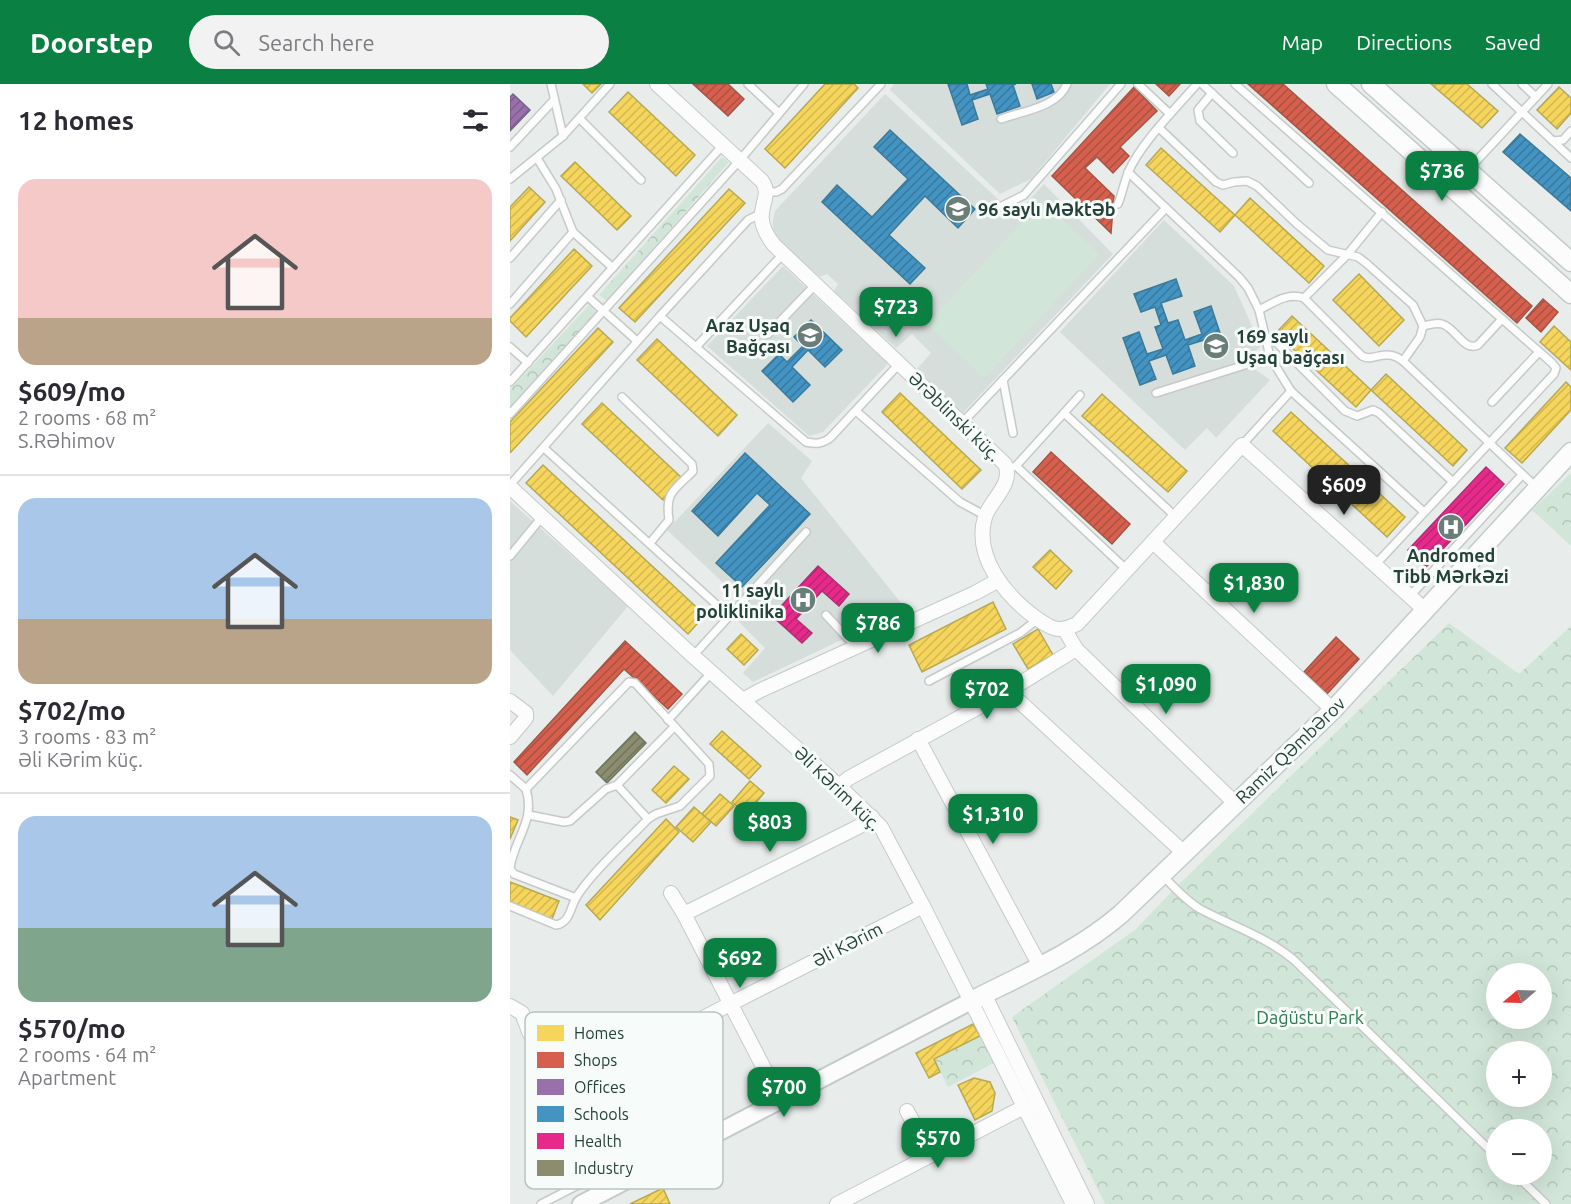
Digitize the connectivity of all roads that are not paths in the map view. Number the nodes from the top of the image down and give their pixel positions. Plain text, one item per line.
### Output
1 (551, 84) edge
2 (610, 84) edge
3 (657, 84) edge
4 (748, 84) edge
5 (804, 84) edge
6 (881, 84) edge
7 (1067, 84) edge
8 (1121, 84) edge
9 (1138, 84) edge
10 (1197, 84) edge
11 (1202, 84) edge
12 (1235, 84) edge
13 (1336, 84) edge
14 (1371, 84) edge
15 (1492, 84) edge
16 (1522, 84) edge
17 (1548, 84) edge
18 (1212, 93) junction
19 (1536, 97) junction
20 (554, 100) junction
21 (1522, 111) junction
22 (779, 113) junction
23 (1170, 114) junction
24 (580, 119) junction
25 (1001, 119) dead end
26 (1159, 128) junction
27 (1571, 131) edge
28 (563, 136) junction
29 (1553, 141) junction
30 (723, 145) junction
31 (510, 147) edge
32 (1233, 153) dead end
33 (537, 158) junction
34 (1571, 158) edge
35 (740, 160) junction
36 (1467, 170) junction
37 (1128, 172) junction
38 (510, 178) edge
39 (641, 180) dead end
40 (1309, 183) dead end
41 (1452, 187) junction
42 (767, 192) junction
43 (561, 200) junction
44 (1118, 204) dead end
45 (1166, 208) junction
46 (992, 211) dead end
47 (1382, 212) junction
48 (762, 213) junction
49 (573, 232) junction
50 (783, 254) junction
51 (1347, 255) junction
52 (510, 258) edge
53 (1571, 262) edge
54 (613, 268) junction
55 (816, 285) junction
56 (1571, 294) edge
57 (588, 297) junction
58 (1304, 298) junction
59 (510, 304) edge
60 (1258, 310) junction
61 (604, 311) junction
62 (660, 316) junction
63 (1502, 319) junction
64 (1423, 327) junction
65 (768, 334) dead end
66 (1264, 336) junction
67 (637, 341) junction
68 (510, 347) edge
69 (696, 347) junction
70 (1539, 352) junction
71 (1270, 357) junction
72 (1403, 361) junction
73 (528, 363) junction
74 (899, 363) junction
75 (1002, 380) junction
76 (510, 382) edge
77 (1291, 391) junction
78 (1156, 393) dead end
79 (1080, 395) dead end
80 (622, 397) dead end
81 (1492, 402) dead end
82 (856, 411) junction
83 (1064, 413) junction
84 (510, 414) edge
85 (963, 422) junction
86 (1013, 433) dead end
87 (1489, 444) junction
88 (1242, 445) junction
89 (544, 448) junction
90 (1571, 452) edge
91 (1011, 467) junction
92 (1522, 475) junction
93 (1453, 482) junction
94 (510, 486) edge
95 (1537, 488) junction
96 (1424, 512) junction
97 (986, 516) junction
98 (542, 517) junction
99 (1176, 517) junction
100 (806, 532) dead end
101 (1153, 542) junction
102 (650, 543) junction
103 (510, 556) edge
104 (1375, 565) junction
105 (1127, 570) junction
106 (997, 581) junction
107 (1410, 597) junction
108 (1425, 610) junction
109 (826, 615) dead end
110 (729, 616) junction
111 (1038, 619) junction
112 (1065, 630) junction
113 (856, 647) junction
114 (1076, 649) junction
115 (693, 656) junction
116 (711, 673) junction
117 (929, 681) dead end
118 (1008, 691) junction
119 (743, 700) junction
120 (510, 701) edge
121 (1333, 710) junction
122 (668, 720) junction
123 (674, 727) junction
124 (510, 737) edge
125 (918, 739) junction
126 (510, 775) edge
127 (617, 786) junction
128 (839, 786) junction
129 (526, 789) junction
130 (1235, 803) junction
131 (529, 815) junction
132 (872, 817) junction
133 (648, 819) junction
134 (1182, 852) junction
135 (1161, 873) junction
136 (671, 893) dead end
137 (576, 898) junction
138 (510, 906) edge
139 (923, 906) junction
140 (684, 914) junction
141 (1040, 966) junction
142 (978, 998) junction
143 (730, 1004) junction
144 (510, 1006) edge
145 (715, 1012) edge
146 (525, 1019) edge
147 (781, 1101) junction
148 (1024, 1107) junction
149 (907, 1112) dead end
150 (723, 1130) edge
151 (1486, 1146) edge
152 (931, 1155) junction
153 (1526, 1185) edge
154 (570, 1189) edge
155 (594, 1189) edge
156 (607, 1189) edge
157 (597, 1194) junction
158 (541, 1204) edge
159 (580, 1204) edge
160 (837, 1204) edge
161 (1072, 1204) edge
162 (1087, 1204) edge
163 (1546, 1204) edge

1 - 20 lane
2 - 24 lane
3 - 30 street
4 - 22 lane
5 - 22 lane
6 - 42 lane
7 - 25 lane
8 - 46 lane
9 - 23 lane
10 - 23 lane
11 - 18 lane
12 - 47 lane
13 - 41 main road
14 - 36 main road
15 - 21 lane
16 - 19 lane
17 - 19 lane
18 - 32 lane
18 - 40 lane
19 - 21 lane
20 - 28 lane
20 - 31 lane
21 - 29 lane
21 - 36 lane
22 - 35 lane
23 - 26 lane
24 - 28 lane
24 - 39 lane
26 - 37 lane
26 - 51 lane
27 - 29 lane
28 - 33 lane
29 - 34 lane
30 - 35 street
30 - 54 lane
33 - 38 lane
33 - 43 lane
35 - 42 street
35 - 61 lane
36 - 41 main road
36 - 53 main road
37 - 44 lane
37 - 45 lane
41 - 56 main road
42 - 48 street
43 - 49 lane
43 - 52 lane
45 - 60 lane
45 - 75 lane
47 - 51 lane
47 - 63 lane
48 - 50 street, Ərəblinski küç.
48 - 62 lane
49 - 54 lane
49 - 59 lane
50 - 55 street, Ərəblinski küç.
50 - 69 lane
51 - 58 lane
51 - 64 lane
54 - 57 lane
55 - 65 lane
55 - 74 street, Ərəblinski küç.
57 - 61 lane
57 - 73 lane
58 - 60 lane
58 - 72 lane
60 - 66 lane
61 - 67 lane
61 - 84 lane
62 - 67 lane
62 - 69 lane
63 - 64 lane
63 - 70 lane
64 - 72 lane
66 - 71 lane
66 - 93 lane
67 - 89 lane
68 - 73 lane
69 - 82 lane
70 - 81 lane
70 - 87 lane
71 - 77 lane
71 - 78 lane
72 - 87 lane
73 - 76 lane
74 - 82 lane
74 - 85 street, Ərəblinski küç.
75 - 85 lane
75 - 86 lane
77 - 88 lane
77 - 96 lane
79 - 83 lane
80 - 102 lane
82 - 97 lane
83 - 91 lane
83 - 99 lane
85 - 91 street, Ərəblinski küç.
87 - 92 lane
87 - 93 lane
88 - 99 street
88 - 104 street
89 - 94 lane
89 - 102 lane
90 - 95 main road, Ramiz Qəmbərov
91 - 97 street, Ərəblinski küç.
91 - 105 lane
92 - 95 lane
92 - 107 lane
93 - 96 lane
94 - 98 street, Əli Kərim küç.
95 - 108 main road, Ramiz Qəmbərov
96 - 104 lane
97 - 106 street, Ərəblinski küç.
98 - 103 lane
98 - 115 street, Əli Kərim küç.
99 - 101 street
100 - 110 lane
101 - 105 street
101 - 121 street
102 - 110 lane
104 - 107 street
105 - 112 street
106 - 111 street, Ərəblinski küç.
106 - 113 street
107 - 108 street
108 - 121 main road, Ramiz Qəmbərov
109 - 113 lane
110 - 115 lane
111 - 112 street, Ərəblinski küç.
111 - 117 lane
112 - 114 street
113 - 119 street
114 - 118 street
114 - 130 street
115 - 116 street, Əli Kərim küç.
116 - 119 street, Əli Kərim küç.
116 - 122 lane
118 - 125 street
118 - 134 street
119 - 128 street, Əli Kərim küç.
120 - 124 street
121 - 130 main road, Ramiz Qəmbərov
122 - 123 lane
122 - 129 lane
123 - 127 lane
123 - 133 lane
125 - 128 street
125 - 141 street
126 - 129 lane
127 - 131 lane
127 - 133 lane
128 - 132 street, Əli Kərim küç.
129 - 131 lane
130 - 134 main road, Ramiz Qəmbərov
131 - 137 lane
132 - 139 street, Əli Kərim küç.
132 - 140 street
133 - 137 lane
134 - 135 main road, Ramiz Qəmbərov
135 - 141 main road, Ramiz Qəmbərov
135 - 151 lane
136 - 140 street
137 - 138 lane
139 - 142 street, Əli Kərim küç.
139 - 143 street, Əli Kərim
140 - 143 street
141 - 142 main road, Ramiz Qəmbərov
142 - 147 street
142 - 148 street, Əli Kərim küç.
142 - 162 street
143 - 145 street, Əli Kərim
143 - 147 street
144 - 146 street
147 - 150 street
148 - 152 street
148 - 161 street, Əli Kərim küç.
149 - 152 street
152 - 160 street
153 - 163 lane
154 - 158 lane
155 - 157 lane
156 - 157 street
157 - 159 street

